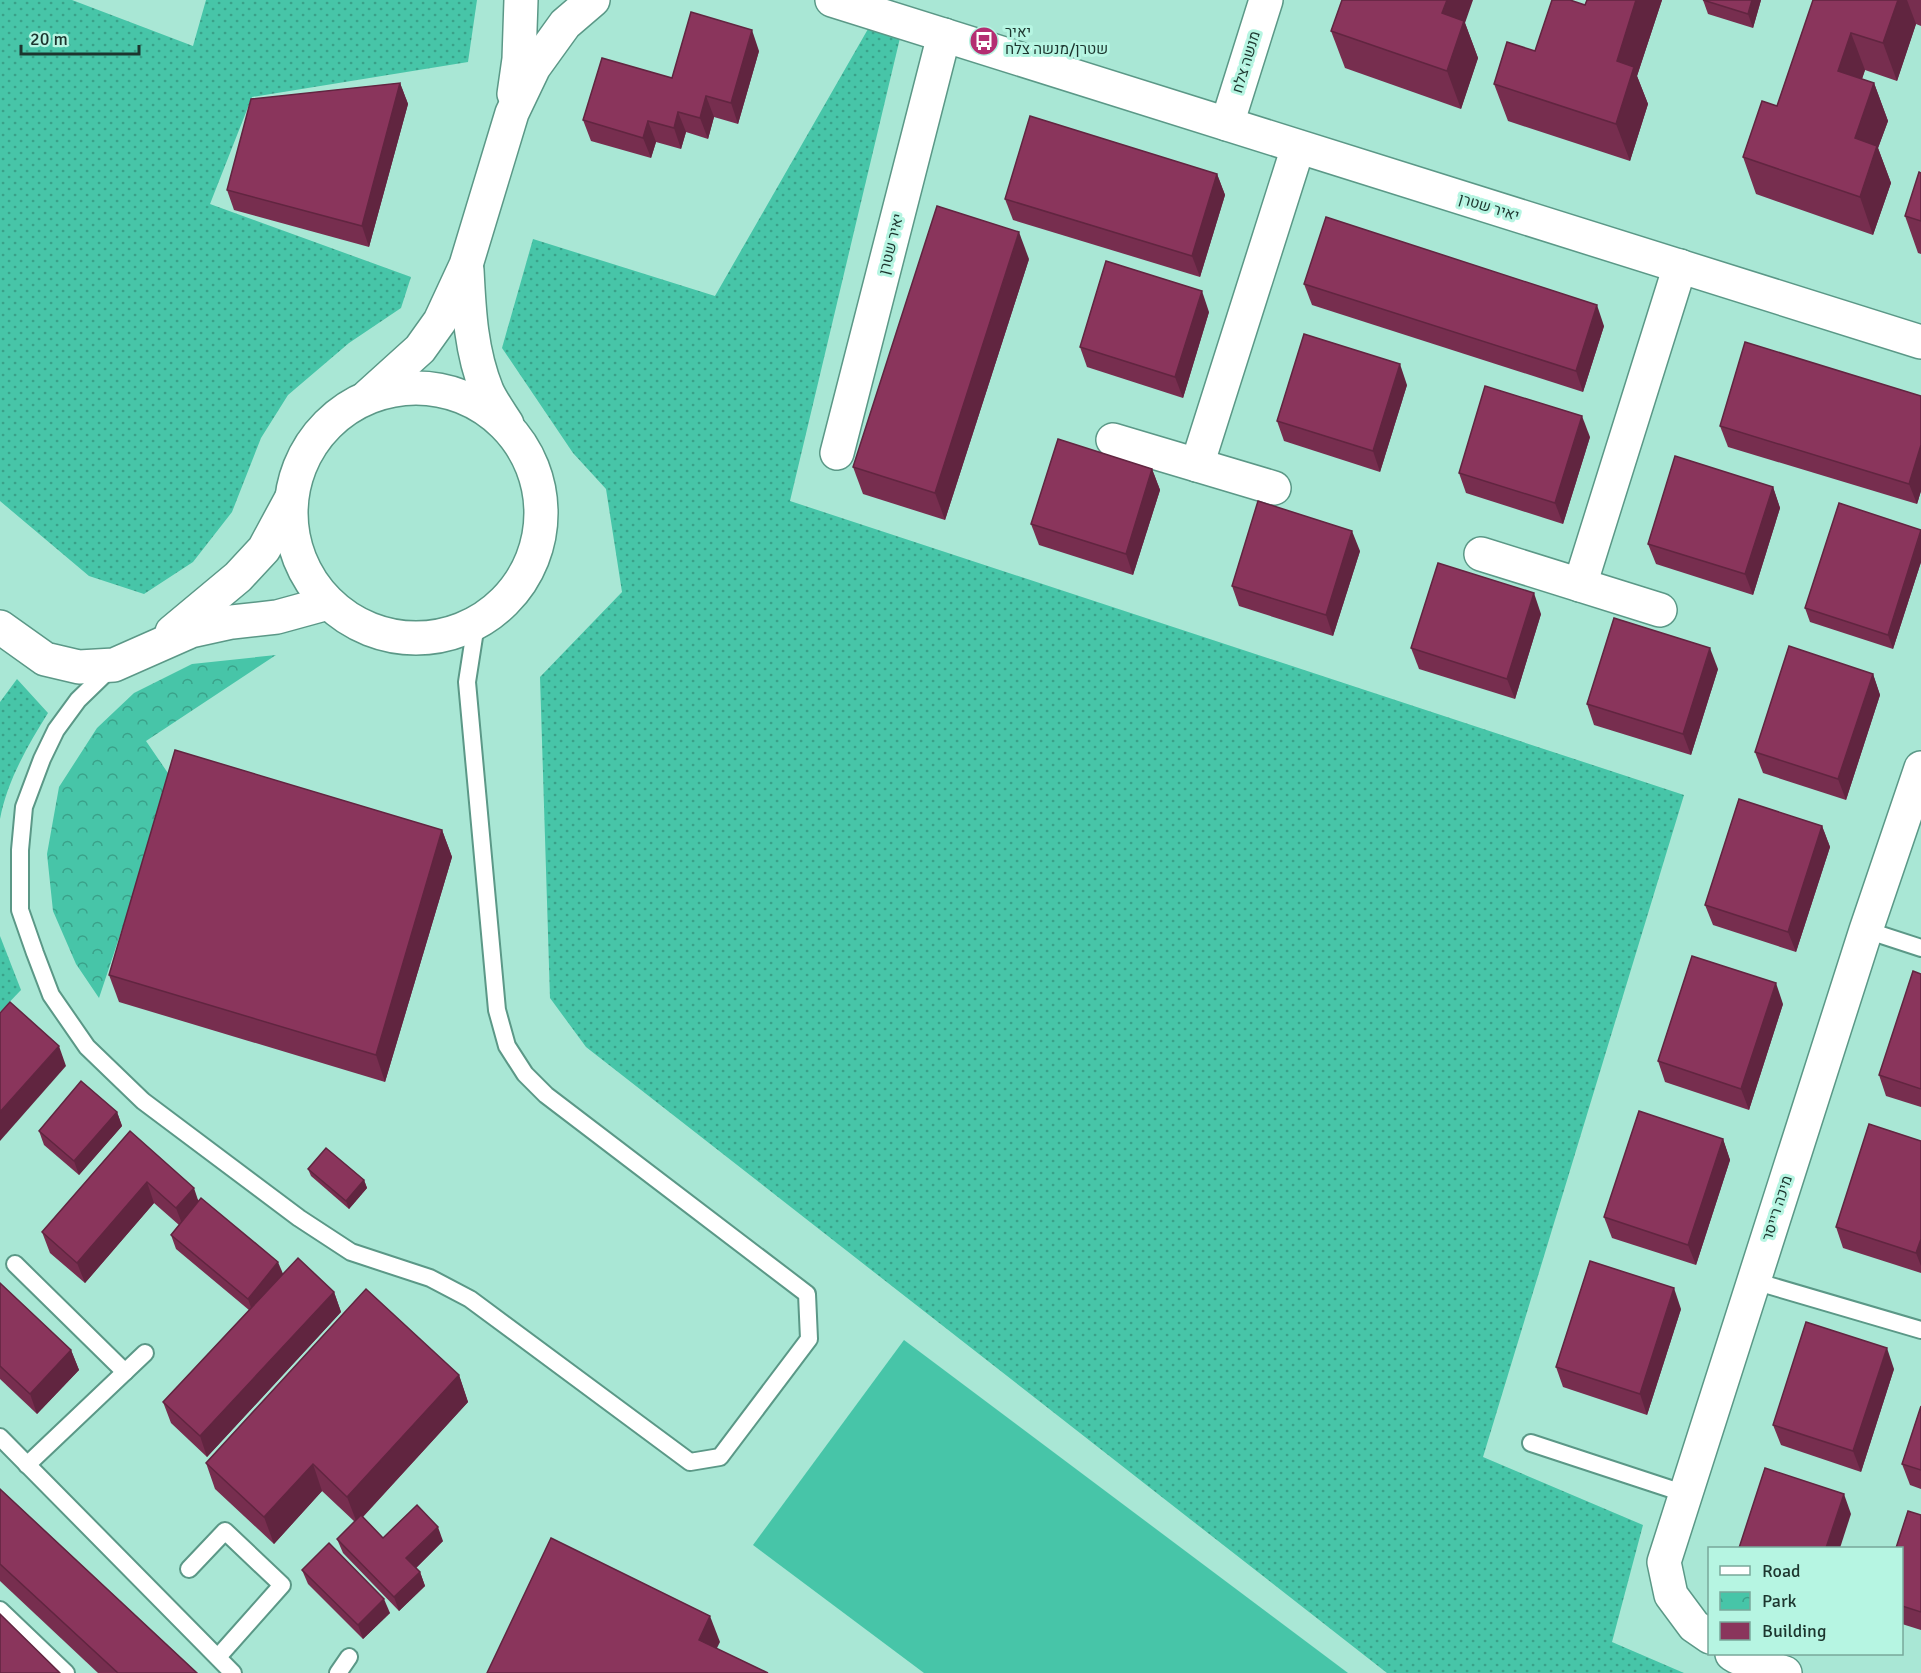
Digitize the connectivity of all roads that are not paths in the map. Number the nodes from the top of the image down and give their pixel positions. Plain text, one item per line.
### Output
1 (521, 0) edge
2 (593, 0) edge
3 (832, 0) edge
4 (1266, 0) edge
5 (944, 35) junction
6 (512, 113) junction
7 (1227, 124) junction
8 (1298, 147) junction
9 (466, 265) junction
10 (1680, 266) junction
11 (1921, 342) edge
12 (368, 396) junction
13 (510, 429) junction
14 (1113, 440) dead end
15 (837, 453) dead end
16 (1197, 465) junction
17 (1274, 488) dead end
18 (291, 499) junction
19 (1481, 554) dead end
20 (1580, 585) junction
21 (327, 603) junction
22 (1660, 610) dead end
23 (476, 624) junction
24 (0, 627) edge
25 (152, 648) junction
26 (114, 665) junction
27 (1921, 768) edge
28 (1866, 930) junction
29 (1921, 948) edge
30 (15, 1264) dead end
31 (1754, 1281) junction
32 (1921, 1330) edge
33 (145, 1353) dead end
34 (125, 1372) junction
35 (0, 1437) edge
36 (1531, 1443) dead end
37 (27, 1465) junction
38 (1686, 1494) junction
39 (189, 1569) dead end
40 (0, 1610) edge
41 (1708, 1636) edge
42 (1734, 1655) edge
43 (218, 1657) junction
44 (349, 1657) dead end
45 (66, 1673) edge
46 (233, 1673) edge
47 (338, 1673) edge
48 (1785, 1673) edge

1 - 6 street
2 - 6 street
3 - 5 street, יאיר שטרן
4 - 7 street, מנשה צלח
5 - 7 street, יאיר שטרן
5 - 15 street, יאיר שטרן
6 - 9 street
7 - 8 street, יאיר שטרן
8 - 10 street, יאיר שטרן
8 - 16 street
9 - 12 street
9 - 13 street
10 - 11 street, יאיר שטרן
10 - 20 street
12 - 13 street
12 - 18 street
13 - 23 street
14 - 16 street
16 - 17 street
18 - 21 street
18 - 25 street
19 - 20 street
20 - 22 street
21 - 23 street
21 - 25 street
23 - 26 lane
24 - 26 street
25 - 26 street
27 - 28 street, מיכה רייסר
28 - 29 lane
28 - 31 street, מיכה רייסר
30 - 34 lane
31 - 32 lane
31 - 38 street, מיכה רייסר
33 - 34 lane
34 - 37 lane
35 - 37 lane
36 - 38 lane
37 - 43 lane
38 - 41 street, מיכה רייסר
39 - 43 lane
40 - 45 lane
42 - 48 street
43 - 46 lane
44 - 47 lane

